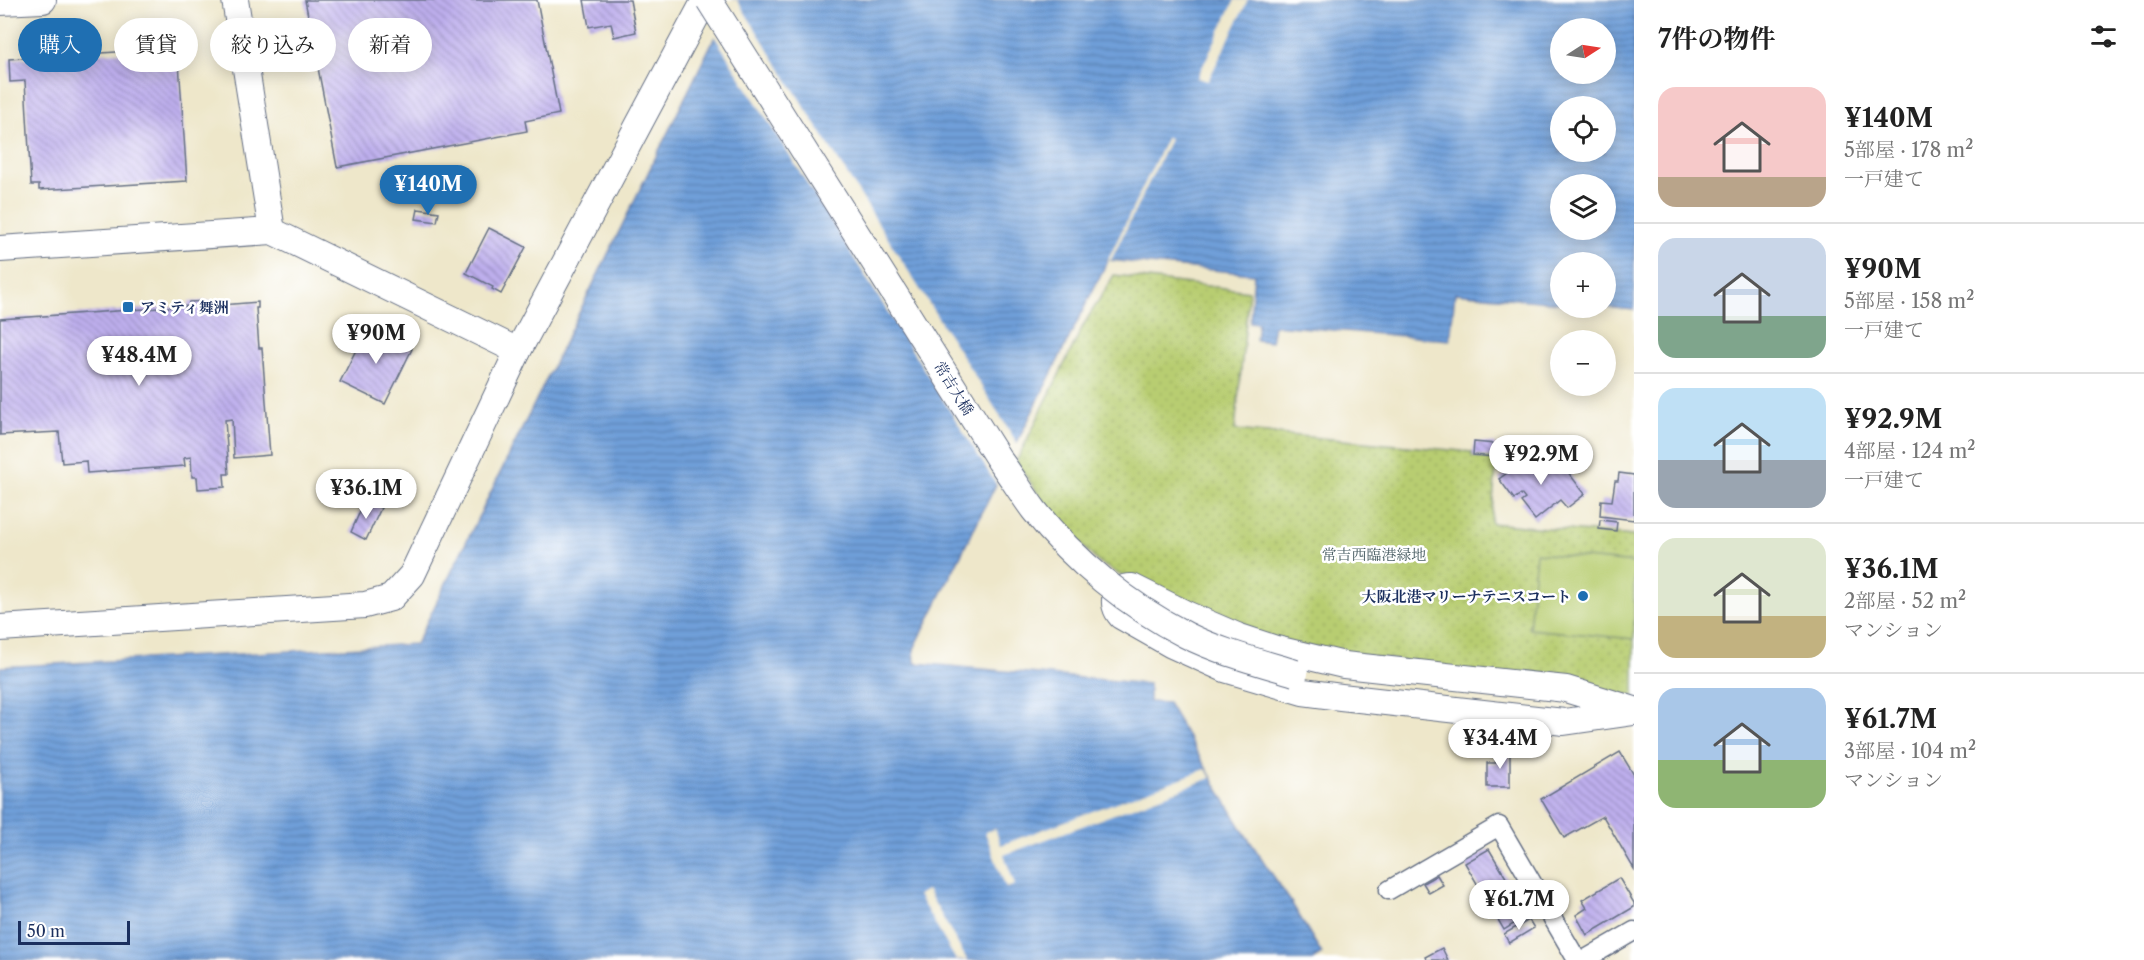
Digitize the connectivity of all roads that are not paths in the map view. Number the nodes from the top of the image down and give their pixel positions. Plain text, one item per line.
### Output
1 (43, 0) edge
2 (235, 0) edge
3 (0, 3) edge
4 (702, 3) edge
5 (272, 231) junction
6 (0, 249) edge
7 (518, 351) junction
8 (0, 628) edge
9 (1634, 711) edge
10 (1389, 890) dead end
11 (1634, 930) edge
12 (1576, 960) edge
13 (1584, 960) edge

1 - 3 street
2 - 5 street
4 - 7 street
4 - 9 street, 常吉大橋, bridge
5 - 6 street
5 - 7 street
7 - 8 street
9 - 9 street
10 - 12 street
11 - 13 street

